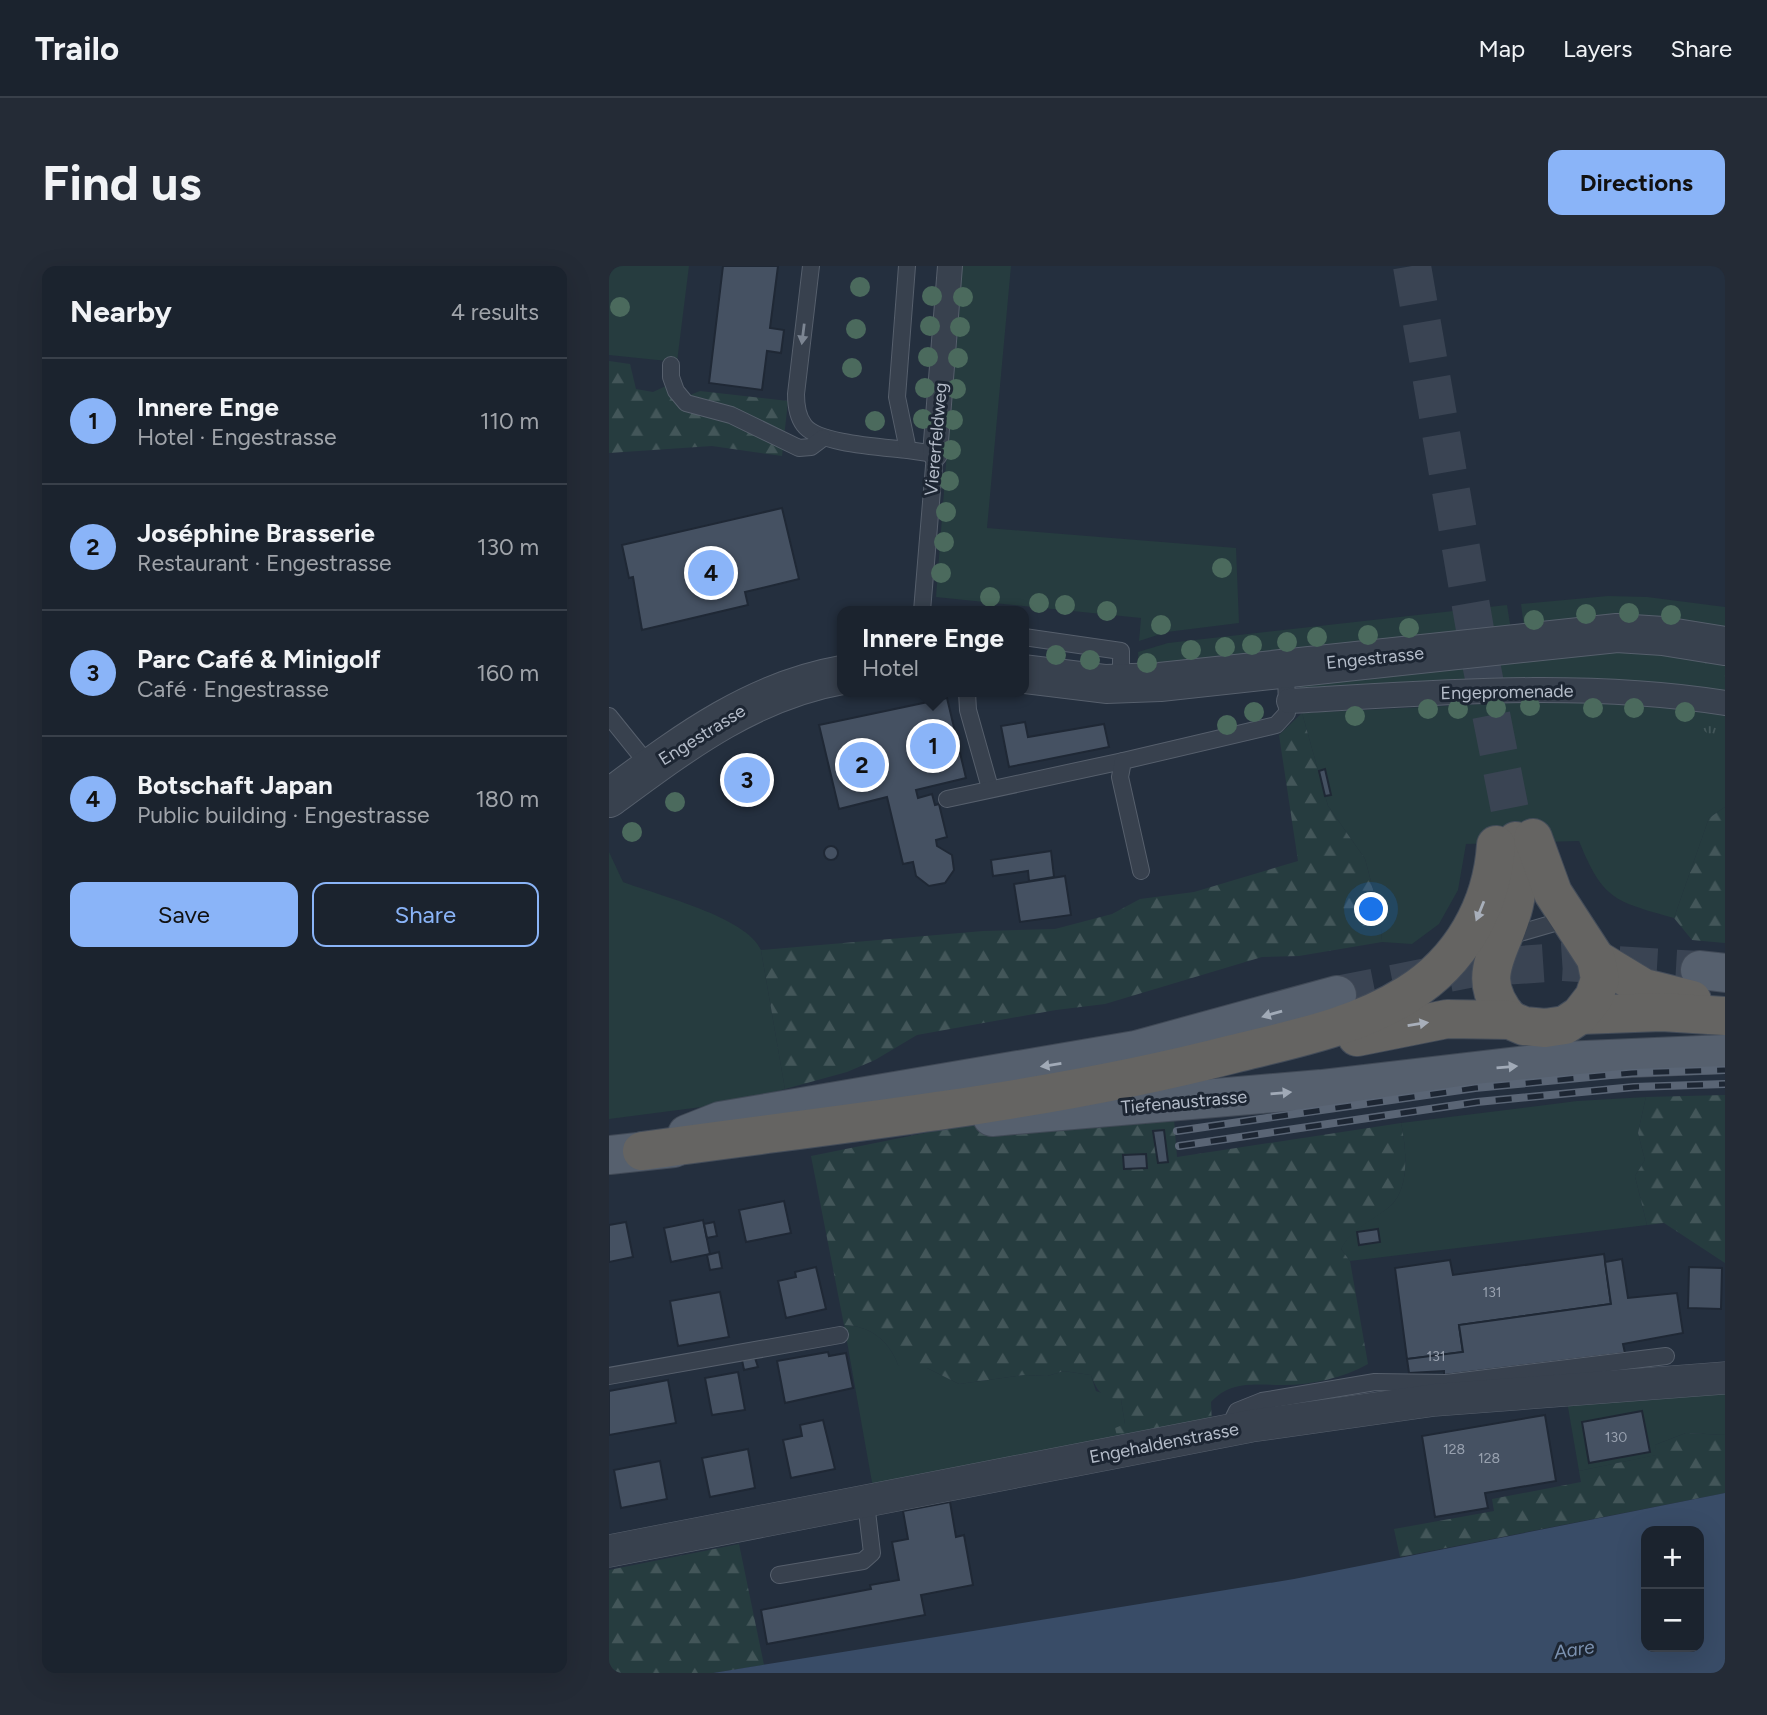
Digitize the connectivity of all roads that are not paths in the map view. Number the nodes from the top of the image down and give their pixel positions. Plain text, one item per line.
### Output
1 (811, 266) edge
2 (907, 266) edge
3 (950, 266) edge
4 (671, 365) dead end
5 (823, 438) junction
6 (908, 450) junction
7 (935, 454) junction
8 (922, 606) edge
9 (1029, 638) edge
10 (1725, 646) edge
11 (1029, 675) edge
12 (837, 676) edge
13 (1121, 684) junction
14 (1287, 684) junction
15 (967, 697) edge
16 (1725, 703) edge
17 (609, 716) edge
18 (1123, 761) junction
19 (650, 768) junction
20 (990, 789) junction
21 (609, 798) edge
22 (947, 799) dead end
23 (1515, 841) junction
24 (1141, 871) dead end
25 (1568, 919) junction
26 (1504, 937) junction
27 (1596, 959) junction
28 (1338, 995) tunnel mouth
29 (1725, 1003) edge
30 (1580, 1016) junction
31 (1725, 1016) edge
32 (1510, 1020) junction
33 (1725, 1054) edge
34 (1067, 1112) junction
35 (626, 1153) edge
36 (841, 1335) dead end
37 (1666, 1356) dead end
38 (609, 1376) edge
39 (1725, 1378) edge
40 (1236, 1429) junction
41 (866, 1503) junction
42 (609, 1551) edge
43 (779, 1576) dead end

1 -> 5 lane
2 - 6 lane
3 - 7 street, Viererfeldweg
4 - 5 lane
5 - 6 lane
6 - 7 lane
7 - 8 lane, Viererfeldweg
9 - 13 lane
10 - 14 street, Engestrasse
11 - 13 street, Engestrasse
12 - 19 street, Engestrasse
13 - 14 street, Engestrasse
14 - 16 street, Engepromenade
14 - 18 lane
15 - 20 lane
17 - 19 lane
18 - 20 lane
18 - 24 lane
19 - 21 street, Engestrasse
20 - 22 lane
23 - 25 highway
23 - 26 highway
23 -> 35 highway
25 - 26 lane
25 - 27 highway
26 - 32 highway
27 - 29 highway
27 - 30 highway
28 -> 35 main road
30 - 31 highway
30 - 32 highway
34 -> 32 highway
34 -> 33 main road, Tiefenaustrasse
34 - 35 main road, Tiefenaustrasse
36 - 38 lane
37 - 40 lane
39 - 40 street, Engehaldenstrasse
40 - 41 street, Engehaldenstrasse
41 - 42 street, Engehaldenstrasse
41 - 43 lane

